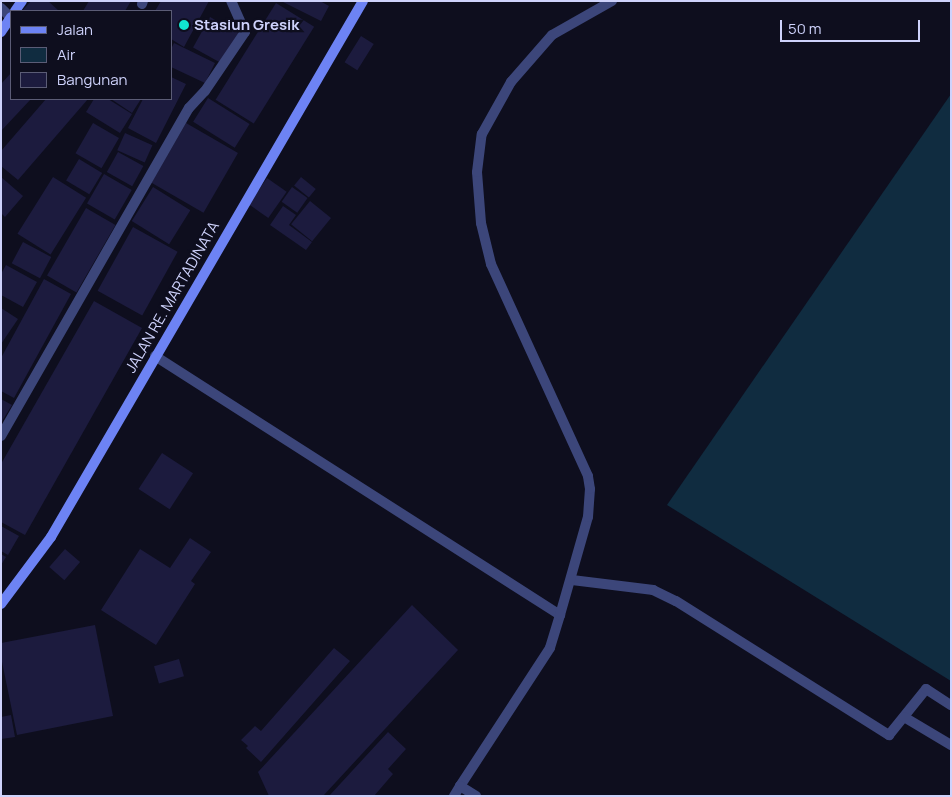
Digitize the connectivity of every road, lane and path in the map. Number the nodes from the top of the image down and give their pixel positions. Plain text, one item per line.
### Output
1 (231, 1) edge
2 (363, 1) edge
3 (612, 1) edge
4 (10, 18) edge
5 (1, 32) edge
6 (155, 356) junction
7 (1, 436) edge
8 (572, 580) junction
9 (1, 604) edge
10 (560, 615) junction
11 (951, 705) edge
12 (904, 717) junction
13 (951, 745) edge
14 (460, 786) junction
15 (454, 796) edge
16 (476, 796) edge

1 - 7 street
2 - 6 main road, JALAN RE. MARTADINATA
3 - 8 street
4 - 5 main road
6 - 9 main road, JALAN RE. MARTADINATA
6 - 10 street
8 - 10 street
8 - 12 street
10 - 14 street
11 - 12 street
12 - 13 street
14 - 15 street
14 - 16 street

